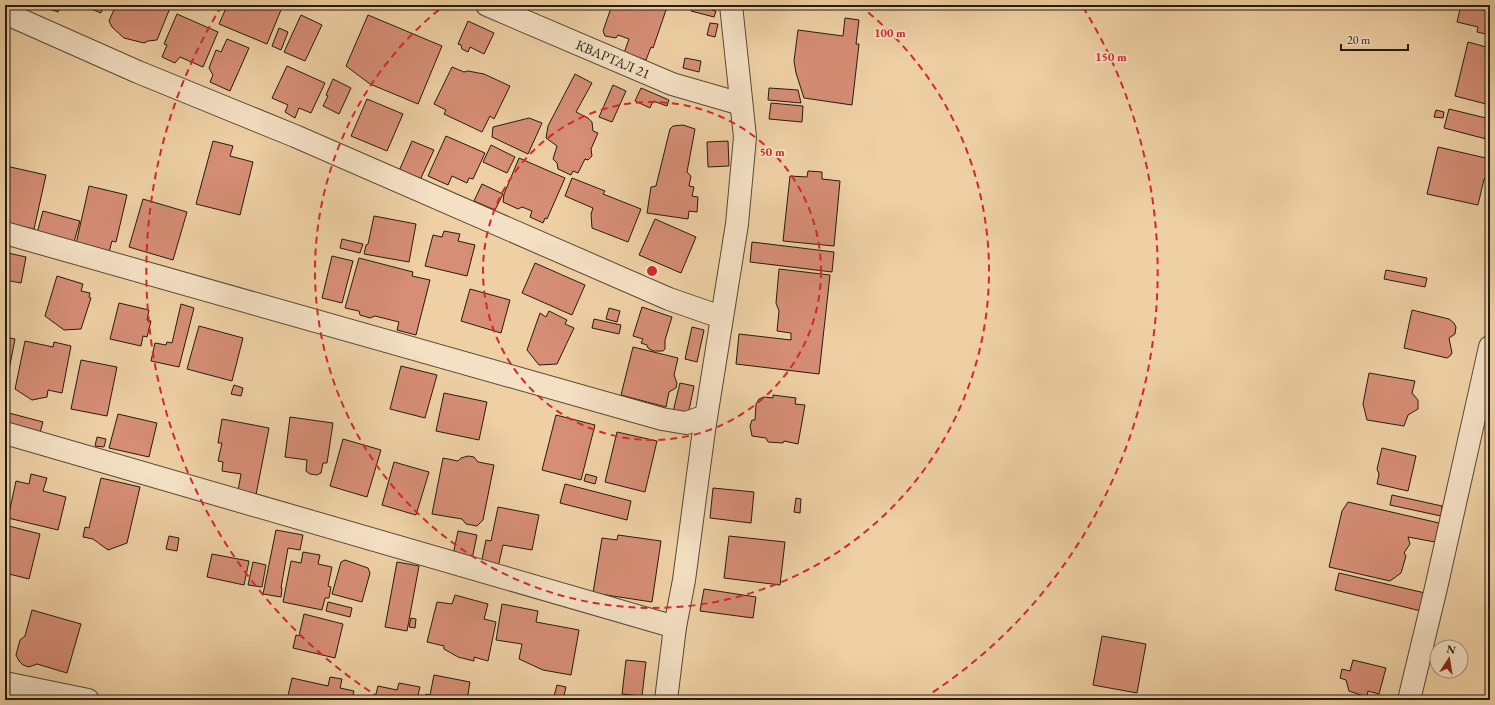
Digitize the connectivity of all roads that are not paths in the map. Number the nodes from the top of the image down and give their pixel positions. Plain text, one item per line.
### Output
1 (487, 5) edge
2 (731, 5) edge
3 (5, 13) edge
4 (742, 104) junction
5 (5, 233) edge
6 (721, 317) junction
7 (1490, 347) edge
8 (706, 416) junction
9 (5, 433) edge
10 (675, 627) junction
11 (5, 683) edge
12 (88, 700) edge
13 (666, 700) edge
14 (1409, 700) edge

1 - 4 street, КВАРТАЛ 21
2 - 4 street
3 - 6 street
4 - 6 street
5 - 8 street
6 - 8 street
7 - 14 street
8 - 10 street
9 - 10 street
10 - 13 street
11 - 12 street

